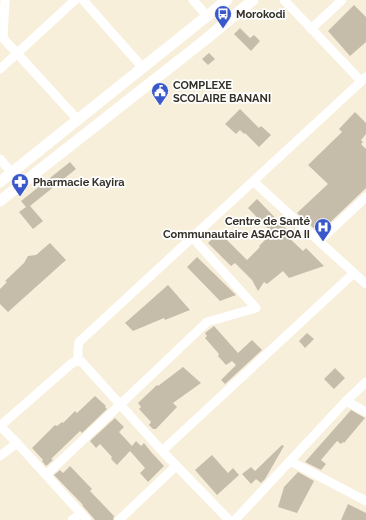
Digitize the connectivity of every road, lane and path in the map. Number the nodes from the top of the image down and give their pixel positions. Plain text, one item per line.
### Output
1 (5, 0) edge
2 (75, 0) edge
3 (83, 0) edge
4 (193, 0) edge
5 (227, 0) edge
6 (253, 0) edge
7 (284, 0) edge
8 (342, 0) edge
9 (207, 16) junction
10 (311, 29) junction
11 (2, 37) edge
12 (18, 53) junction
13 (143, 68) junction
14 (0, 70) edge
15 (364, 79) edge
16 (78, 120) junction
17 (0, 159) edge
18 (12, 173) junction
19 (253, 180) junction
20 (0, 182) edge
21 (366, 197) edge
22 (0, 201) edge
23 (192, 238) junction
24 (319, 241) junction
25 (354, 273) junction
26 (366, 284) edge
27 (78, 361) junction
28 (366, 382) edge
29 (346, 401) junction
30 (120, 404) junction
31 (366, 412) edge
32 (0, 426) edge
33 (17, 443) junction
34 (162, 451) junction
35 (0, 456) edge
36 (290, 462) junction
37 (176, 466) junction
38 (46, 475) junction
39 (366, 501) edge
40 (84, 517) edge
41 (72, 520) edge
42 (119, 520) edge
43 (229, 520) edge
44 (235, 520) edge

1 - 11 street
2 - 12 street
3 - 13 street
4 - 9 street
5 - 9 street
6 - 22 street
7 - 10 street
8 - 10 street
9 - 13 street
10 - 15 street
11 - 12 street
12 - 14 street
12 - 16 street
13 - 16 street
15 - 19 street
16 - 18 street
17 - 18 street
18 - 20 street
19 - 23 street
19 - 24 street
21 - 24 street
23 - 27 street
23 - 30 street
24 - 25 street
25 - 26 street
25 - 34 street
27 - 30 street
27 - 32 street
28 - 29 street
29 - 31 street
29 - 36 street
30 - 34 street
30 - 38 street
32 - 33 street
33 - 35 street
33 - 38 street
34 - 37 street
36 - 39 street
36 - 44 street
37 - 42 street
37 - 43 street
38 - 40 street
40 - 41 street

